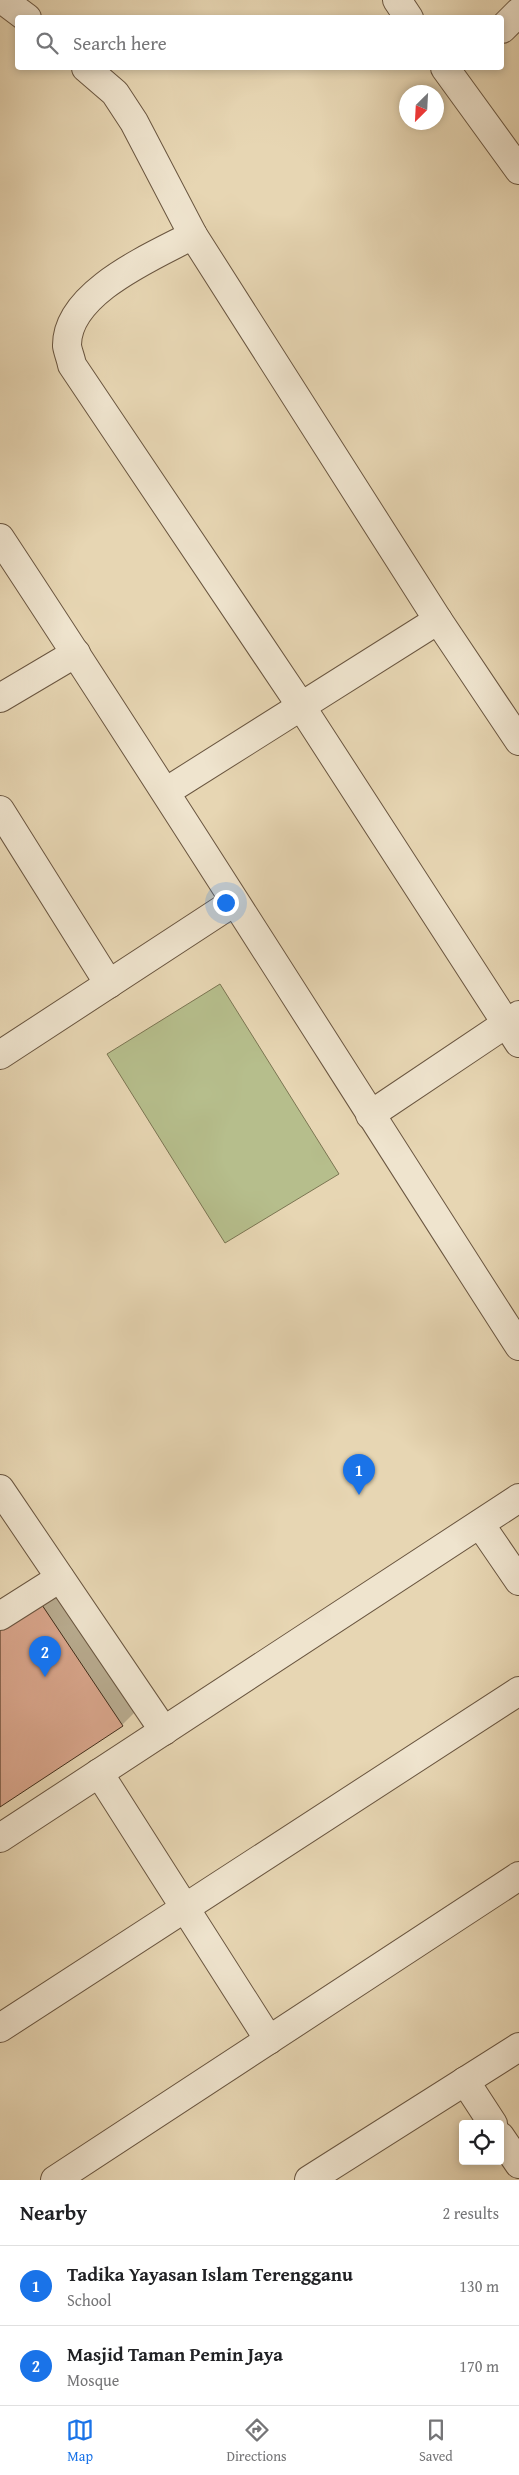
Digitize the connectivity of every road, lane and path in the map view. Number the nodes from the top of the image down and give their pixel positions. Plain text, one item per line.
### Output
1 (3, 0) edge
2 (397, 0) edge
3 (519, 12) edge
4 (23, 15) edge
5 (407, 15) edge
6 (504, 27) edge
7 (88, 70) edge
8 (453, 71) edge
9 (519, 170) edge
10 (193, 235) junction
11 (0, 538) edge
12 (438, 620) junction
13 (76, 653) junction
14 (0, 698) edge
15 (301, 706) junction
16 (517, 732) edge
17 (167, 791) junction
18 (0, 810) edge
19 (234, 902) junction
20 (109, 984) junction
21 (515, 1027) edge
22 (0, 1055) edge
23 (370, 1115) junction
24 (519, 1346) edge
25 (0, 1489) edge
26 (519, 1498) edge
27 (480, 1524) junction
28 (60, 1578) junction
29 (519, 1581) edge
30 (0, 1616) edge
31 (519, 1691) edge
32 (164, 1731) junction
33 (99, 1773) junction
34 (0, 1838) edge
35 (519, 1876) edge
36 (185, 1908) junction
37 (0, 2028) edge
38 (269, 2040) junction
39 (519, 2047) edge
40 (465, 2082) junction
41 (490, 2120) edge
42 (504, 2142) edge
43 (519, 2164) edge
44 (55, 2180) edge
45 (309, 2180) edge

1 - 4 street
2 - 5 street
3 - 6 street
7 - 10 street
8 - 9 street
10 - 12 street
10 - 15 street
11 - 13 street
12 - 15 street
12 - 16 street
13 - 14 street
13 - 17 street
15 - 17 street
15 - 21 street
17 - 19 street
18 - 20 street
19 - 20 street
19 - 23 street
20 - 22 street
21 - 23 street
23 - 24 street
25 - 28 street
26 - 27 street
27 - 29 street
27 - 32 street
28 - 30 street
28 - 32 street
31 - 36 street
32 - 33 street
33 - 34 street
33 - 36 street
35 - 38 street
36 - 37 street
36 - 38 street
38 - 44 street
39 - 40 street
40 - 41 street
40 - 45 street
42 - 43 street

